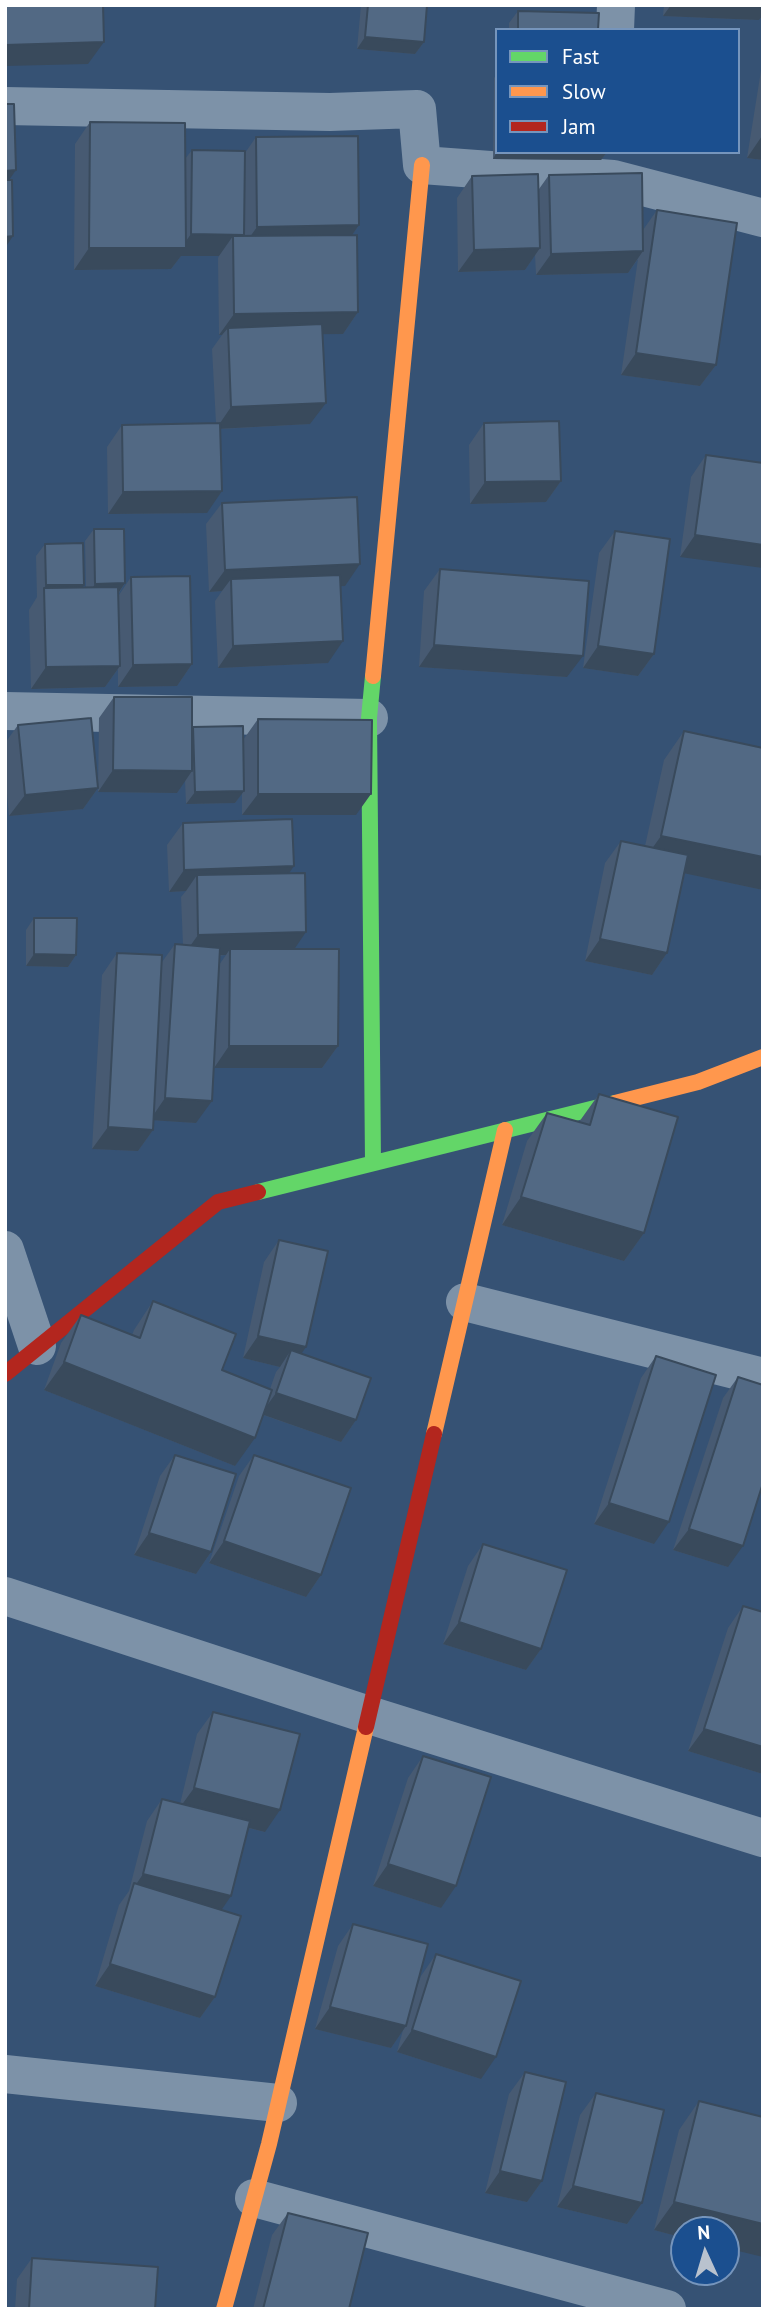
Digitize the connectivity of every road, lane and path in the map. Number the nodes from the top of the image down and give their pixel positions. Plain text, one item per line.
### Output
1 (616, 5) edge
2 (615, 28) edge
3 (6, 106) edge
4 (6, 145) edge
5 (422, 164) junction
6 (613, 166) edge
7 (763, 218) edge
8 (5, 711) edge
9 (369, 718) junction
10 (763, 1057) edge
11 (505, 1130) junction
12 (373, 1163) junction
13 (5, 1251) edge
14 (465, 1302) junction
15 (37, 1346) junction
16 (5, 1374) edge
17 (763, 1377) edge
18 (5, 1596) edge
19 (369, 1715) junction
20 (763, 1838) edge
21 (5, 2074) edge
22 (278, 2103) junction
23 (254, 2198) junction
24 (224, 2309) edge
25 (667, 2309) edge

1 - 2 street
3 - 4 street
3 - 5 street
5 - 6 street
5 - 9 street
6 - 7 street
8 - 9 street
9 - 12 street
10 - 11 street
11 - 12 street
11 - 14 street
12 - 15 street
13 - 15 street
14 - 17 street
14 - 19 street
15 - 16 street
18 - 19 street
19 - 20 street
19 - 22 street
21 - 22 street
22 - 23 street
23 - 24 street
23 - 25 street

